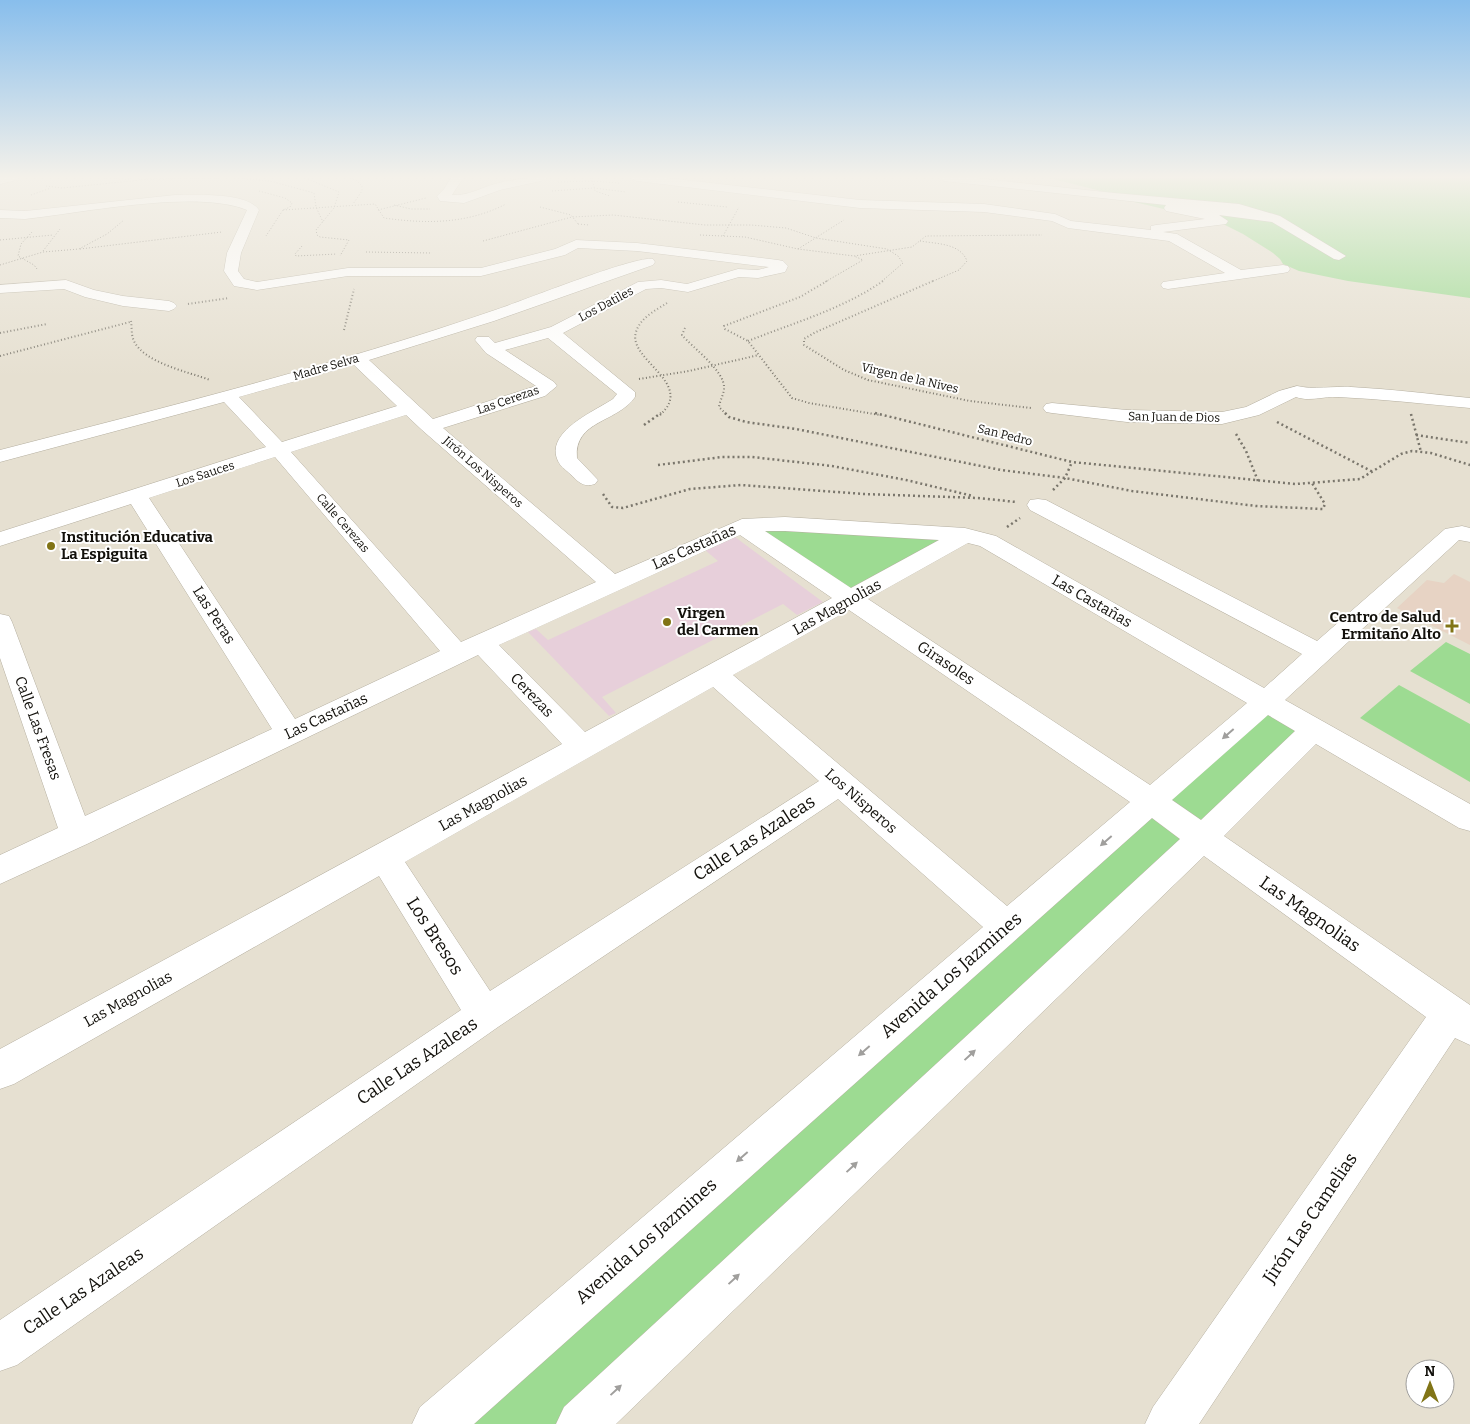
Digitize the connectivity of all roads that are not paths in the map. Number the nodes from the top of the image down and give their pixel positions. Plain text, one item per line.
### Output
1 (237, 244) edge
2 (575, 244) edge
3 (585, 244) edge
4 (1185, 244) edge
5 (1319, 244) edge
6 (1338, 256) dead end
7 (648, 262) dead end
8 (1283, 269) dead end
9 (1239, 275) junction
10 (1168, 286) dead end
11 (0, 289) edge
12 (169, 306) road end
13 (467, 325) junction
14 (551, 332) junction
15 (492, 349) junction
16 (357, 358) junction
17 (233, 393) junction
18 (1470, 403) edge
19 (409, 408) junction
20 (1052, 408) road end
21 (429, 426) junction
22 (278, 450) junction
23 (0, 456) edge
24 (588, 480) road end
25 (137, 496) junction
26 (1038, 505) road end
27 (742, 526) junction
28 (965, 535) junction
29 (1469, 535) edge
30 (0, 539) edge
31 (612, 584) junction
32 (851, 599) junction
33 (0, 622) edge
34 (482, 643) junction
35 (1320, 653) junction
36 (457, 654) junction
37 (716, 674) junction
38 (1265, 702) junction
39 (1313, 730) junction
40 (290, 734) junction
41 (583, 748) junction
42 (839, 783) junction
43 (1151, 801) junction
44 (1470, 819) edge
45 (76, 835) junction
46 (1202, 838) junction
47 (385, 858) junction
48 (0, 870) edge
49 (1007, 927) junction
50 (485, 1014) junction
51 (1460, 1020) edge
52 (0, 1070) edge
53 (0, 1348) edge
54 (437, 1424) edge
55 (581, 1424) edge
56 (1170, 1424) edge

1 - 2 street, Los Datiles
3 - 14 street, Los Datiles
4 - 9 street
5 - 6 street
7 - 13 street, Madre Selva
8 - 9 street
9 - 10 street
11 - 12 street
13 - 15 street, Las Cerezas
13 - 16 street, Madre Selva
14 - 15 street, Los Datiles
14 - 24 street
15 - 21 street, Las Cerezas
16 - 17 street, Madre Selva
16 - 19 street, Jirón Los Nisperos
17 - 22 street, Calle Cerezas
17 - 23 street, Madre Selva
18 - 20 street, San Juan de Dios
19 - 21 street, Jirón Los Nisperos
19 - 22 street, Los Sauces
21 - 31 street, Jirón Los Nisperos
22 - 25 street, Los Sauces
22 - 36 street, Calle Cerezas
25 - 30 street, Los Sauces
25 - 40 street, Las Peras
26 - 35 street
27 - 28 street, Las Castañas
27 - 31 street, Las Castañas
27 - 32 street, Girasoles
28 - 32 street, Las Magnolias
28 - 38 street, Las Castañas
29 - 35 street, Avenida Los Jazmines
31 - 34 street, Las Castañas
32 - 37 street, Las Magnolias
32 - 43 street, Girasoles
33 - 45 street, Calle Las Fresas
34 - 36 street, Las Castañas
34 - 41 street, Cerezas
35 - 38 street, Avenida Los Jazmines
36 - 40 street, Las Castañas
37 - 41 street, Las Magnolias
37 - 42 street, Los Nisperos
38 - 39 street, Las Castañas
38 -> 43 street, Avenida Los Jazmines
39 - 44 street, Las Castañas
39 - 46 street
40 - 45 street, Las Castañas
41 - 47 street, Las Magnolias
42 - 49 street, Los Nisperos
42 - 50 street, Calle Las Azaleas
43 - 46 street, Las Magnolias
43 -> 49 street, Avenida Los Jazmines
45 - 48 street, Las Castañas
46 - 51 street, Las Magnolias
55 -> 46 street
47 - 50 street, Los Bresos
47 - 52 street, Las Magnolias
49 -> 54 street, Avenida Los Jazmines
50 - 53 street, Calle Las Azaleas
51 - 56 street, Jirón Las Camelias

